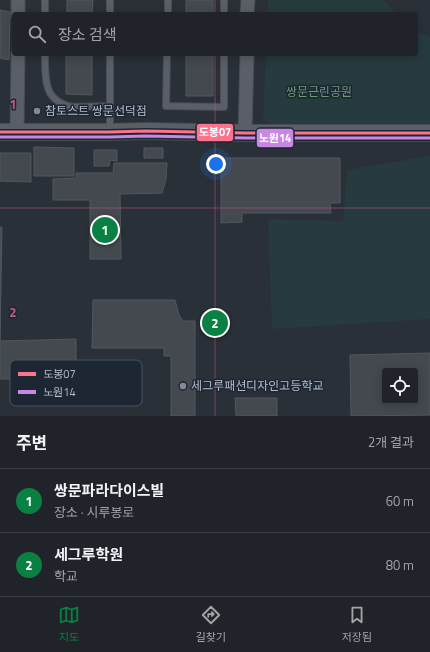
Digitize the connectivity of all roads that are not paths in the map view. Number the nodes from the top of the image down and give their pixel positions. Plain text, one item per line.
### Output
1 (18, 0) edge
2 (45, 0) edge
3 (110, 0) edge
4 (168, 0) edge
5 (224, 0) edge
6 (248, 0) edge
7 (18, 12) edge
8 (45, 12) edge
9 (110, 12) edge
10 (168, 12) edge
11 (224, 12) edge
12 (248, 12) edge
13 (18, 56) edge
14 (45, 56) edge
15 (110, 56) edge
16 (167, 56) edge
17 (224, 56) edge
18 (247, 56) edge
19 (109, 106) junction
20 (17, 131) junction
21 (0, 132) edge
22 (110, 132) junction
23 (245, 133) junction
24 (430, 133) edge

1 - 7 street
2 - 8 lane
3 - 9 lane
4 - 10 lane
5 - 11 lane
6 - 12 street
13 - 20 street
14 - 19 lane
15 - 19 lane
16 - 17 lane
18 - 23 street
19 - 22 lane
20 - 21 street
20 - 22 street
22 - 23 street
23 - 24 street

